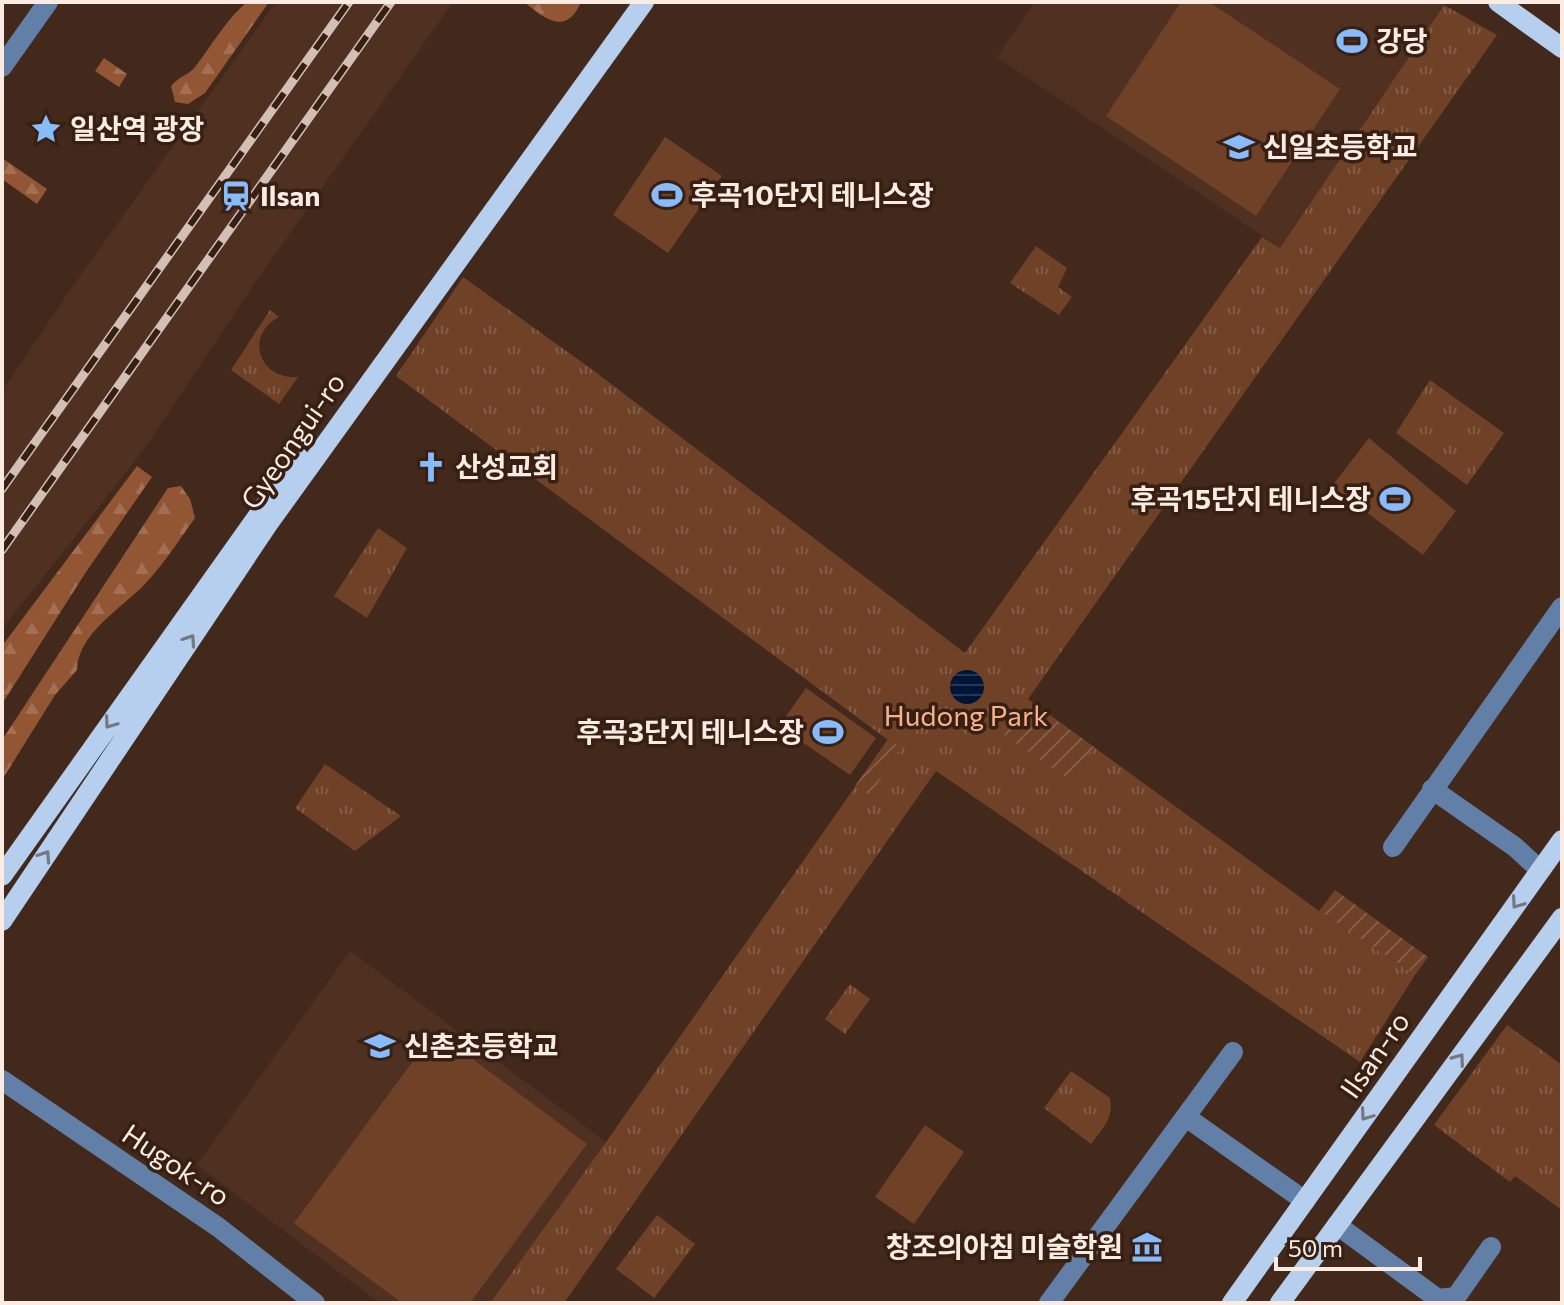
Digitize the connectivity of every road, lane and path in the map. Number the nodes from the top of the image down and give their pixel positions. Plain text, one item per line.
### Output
1 (48, 2) edge
2 (631, 2) edge
3 (644, 2) edge
4 (1498, 2) edge
5 (10, 40) edge
6 (1562, 48) edge
7 (2, 67) edge
8 (1562, 607) edge
9 (1432, 789) junction
10 (1562, 840) edge
11 (1393, 847) dead end
12 (1540, 870) junction
13 (2, 876) edge
14 (1562, 918) edge
15 (2, 921) edge
16 (1233, 1052) dead end
17 (2, 1080) edge
18 (1186, 1117) junction
19 (1305, 1201) junction
20 (1337, 1225) junction
21 (1491, 1247) dead end
22 (1437, 1301) edge
23 (315, 1303) edge
24 (1049, 1303) edge
25 (1232, 1303) edge
26 (1280, 1303) edge

1 - 5 street
2 -> 13 main road, Gyeongui-ro
15 -> 3 main road, Gyeongui-ro
4 - 6 main road
5 - 7 street
8 - 9 street
9 - 11 street
9 - 12 street
10 - 12 main road, Ilsan-ro
12 -> 19 main road, Ilsan-ro
20 -> 14 main road
16 - 18 street
17 - 23 street, Hugok-ro
18 - 19 street
18 - 24 street
19 - 25 main road, Ilsan-ro
20 - 22 street
20 - 26 main road
21 - 22 street

